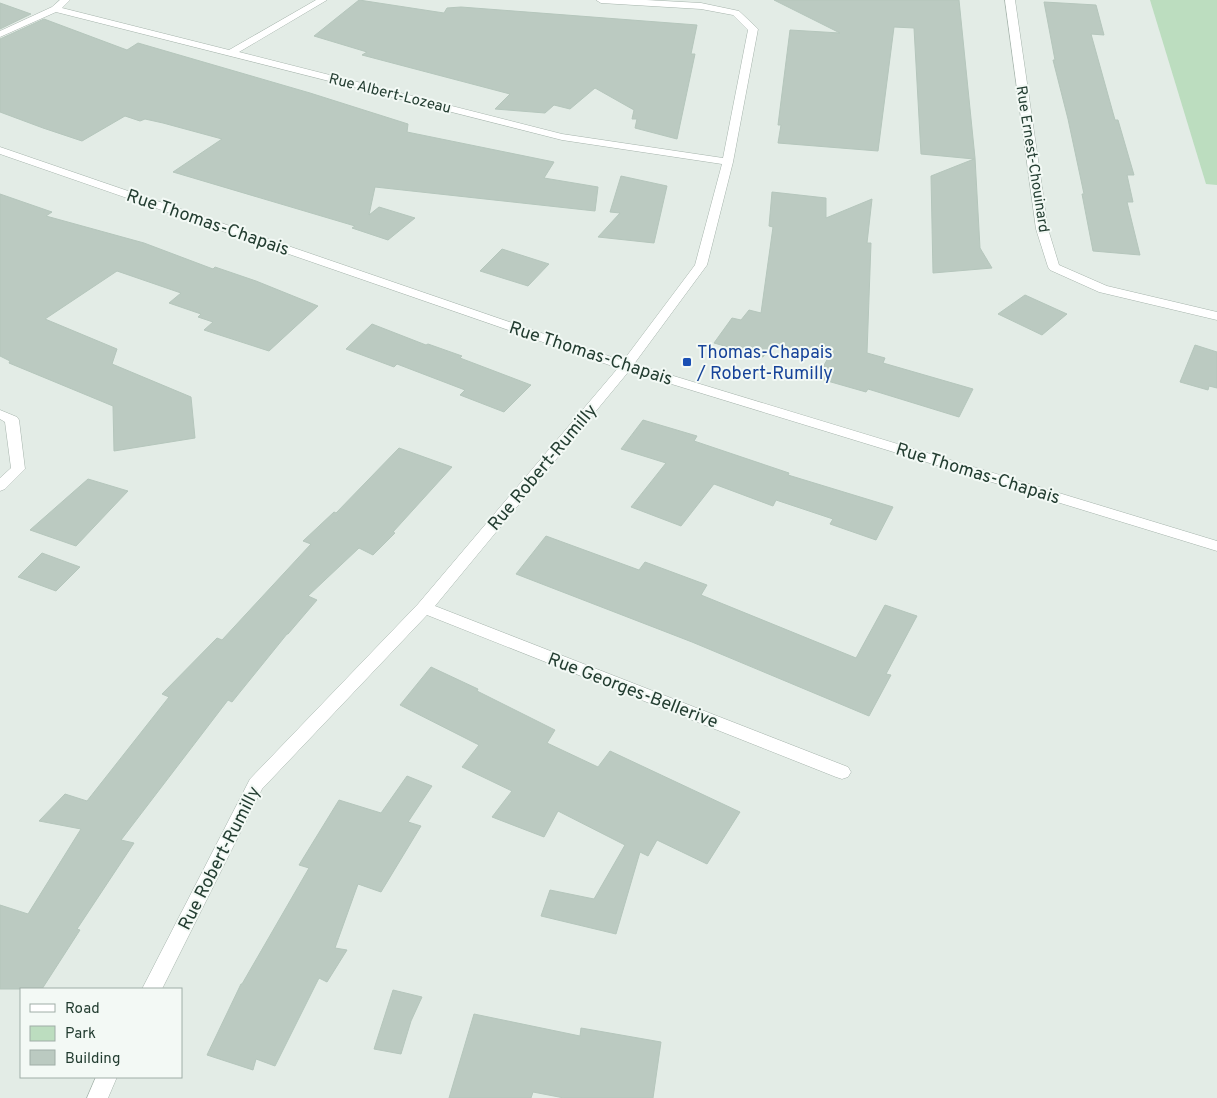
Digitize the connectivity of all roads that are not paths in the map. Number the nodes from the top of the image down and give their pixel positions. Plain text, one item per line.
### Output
1 (65, 0) edge
2 (322, 0) edge
3 (601, 0) edge
4 (1010, 0) edge
5 (56, 9) junction
6 (0, 34) edge
7 (231, 53) junction
8 (0, 150) edge
9 (728, 162) junction
10 (1217, 316) edge
11 (626, 366) junction
12 (0, 414) edge
13 (0, 486) edge
14 (1217, 546) edge
15 (424, 608) junction
16 (842, 772) dead end
17 (153, 988) edge
18 (106, 1078) edge
19 (96, 1098) edge

1 - 5 street
2 - 7 street
3 - 9 street, Rue Robert-Rumilly
4 - 10 street, Rue Ernest-Chouinard
5 - 6 street
5 - 7 street, Rue Albert-Lozeau
7 - 9 street, Rue Albert-Lozeau
8 - 11 street, Rue Thomas-Chapais
9 - 11 street, Rue Robert-Rumilly
11 - 14 street, Rue Thomas-Chapais
11 - 15 street, Rue Robert-Rumilly
12 - 13 street
15 - 16 street, Rue Georges-Bellerive
15 - 17 street, Rue Robert-Rumilly
18 - 19 street

